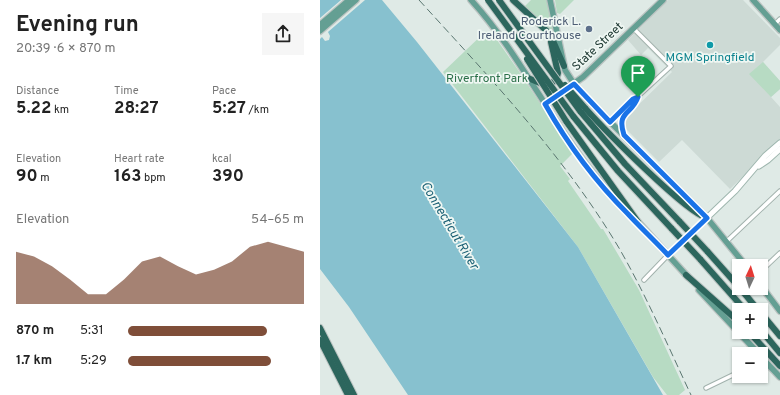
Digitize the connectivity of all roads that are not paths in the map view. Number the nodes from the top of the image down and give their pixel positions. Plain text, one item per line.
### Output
1 (349, 0) edge
2 (356, 0) edge
3 (471, 0) edge
4 (488, 0) edge
5 (499, 0) edge
6 (513, 0) edge
7 (550, 0) edge
8 (663, 0) edge
9 (754, 1) edge
10 (780, 19) edge
11 (775, 24) junction
12 (320, 25) edge
13 (634, 29) junction
14 (780, 30) edge
15 (320, 31) edge
16 (548, 32) junction
17 (515, 37) junction
18 (564, 66) junction
19 (528, 78) junction
20 (574, 84) junction
21 (638, 97) junction
22 (545, 104) junction
23 (583, 109) junction
24 (610, 122) junction
25 (624, 135) junction
26 (780, 143) edge
27 (780, 149) edge
28 (757, 167) junction
29 (780, 191) edge
30 (707, 218) junction
31 (638, 222) junction
32 (727, 241) junction
33 (780, 253) edge
34 (668, 255) junction
35 (741, 259) edge
36 (768, 264) edge
37 (686, 274) junction
38 (644, 280) dead end
39 (732, 280) edge
40 (745, 295) edge
41 (768, 295) edge
42 (739, 303) edge
43 (752, 303) edge
44 (780, 311) edge
45 (732, 316) edge
46 (768, 321) edge
47 (320, 328) edge
48 (780, 336) edge
49 (768, 338) edge
50 (755, 339) edge
51 (320, 340) edge
52 (753, 347) edge
53 (780, 353) edge
54 (768, 366) edge
55 (780, 366) edge
56 (732, 375) edge
57 (780, 377) edge
58 (706, 388) dead end
59 (348, 395) edge
60 (354, 395) edge

1 - 12 main road
2 - 15 main road
3 - 19 main road
4 - 17 highway, bridge
5 - 23 highway, bridge
6 - 16 highway
7 - 18 main road
8 - 13 main road, State Street
9 - 11 main road
10 - 11 street
11 - 14 main road
13 - 20 main road, State Street
13 - 21 street
16 - 18 highway
16 - 19 highway
17 - 31 highway, bridge
17 - 42 highway, bridge
18 - 20 main road
19 - 22 main road
20 - 22 main road, State Street
20 - 24 main road
21 - 24 street
21 - 25 street
22 - 31 main road
23 - 30 highway
23 - 39 highway, bridge
24 - 25 main road
25 - 30 main road
26 - 28 street
27 - 28 street
28 - 30 street
29 - 32 street
30 - 32 main road
30 - 34 street
31 - 34 main road
32 - 35 main road
33 - 36 street
34 - 37 main road
34 - 38 street
37 - 45 highway
37 - 52 main road
40 - 43 highway
41 - 44 main road
46 - 48 highway
47 - 60 highway
49 - 53 highway
50 - 55 highway
51 - 59 highway
54 - 57 main road
56 - 58 street

